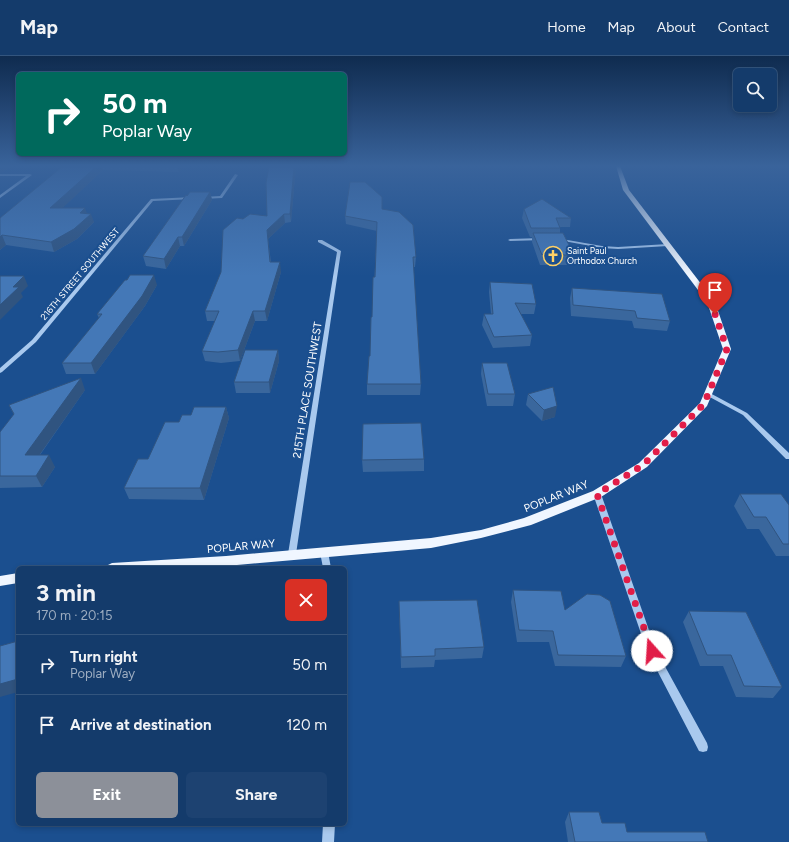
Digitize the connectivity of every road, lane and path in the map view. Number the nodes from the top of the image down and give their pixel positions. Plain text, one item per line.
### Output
1 (150, 203) edge
2 (636, 203) edge
3 (510, 240) dead end
4 (320, 241) dead end
5 (668, 245) junction
6 (0, 371) edge
7 (708, 394) junction
8 (789, 458) edge
9 (597, 494) junction
10 (324, 552) junction
11 (292, 554) junction
12 (145, 566) edge
13 (327, 566) edge
14 (16, 578) edge
15 (0, 581) edge
16 (703, 748) dead end
17 (329, 826) edge
18 (328, 842) edge

1 - 6 street, 216TH STREET SOUTHWEST
2 - 5 main road, POPLAR WAY
3 - 5 street
4 - 11 street, 215TH PLACE SOUTHWEST
5 - 7 main road, POPLAR WAY
7 - 8 street
7 - 9 main road, POPLAR WAY
9 - 10 main road, POPLAR WAY
9 - 16 street
10 - 11 main road, POPLAR WAY
10 - 13 street
11 - 12 main road, POPLAR WAY
14 - 15 main road
17 - 18 street

